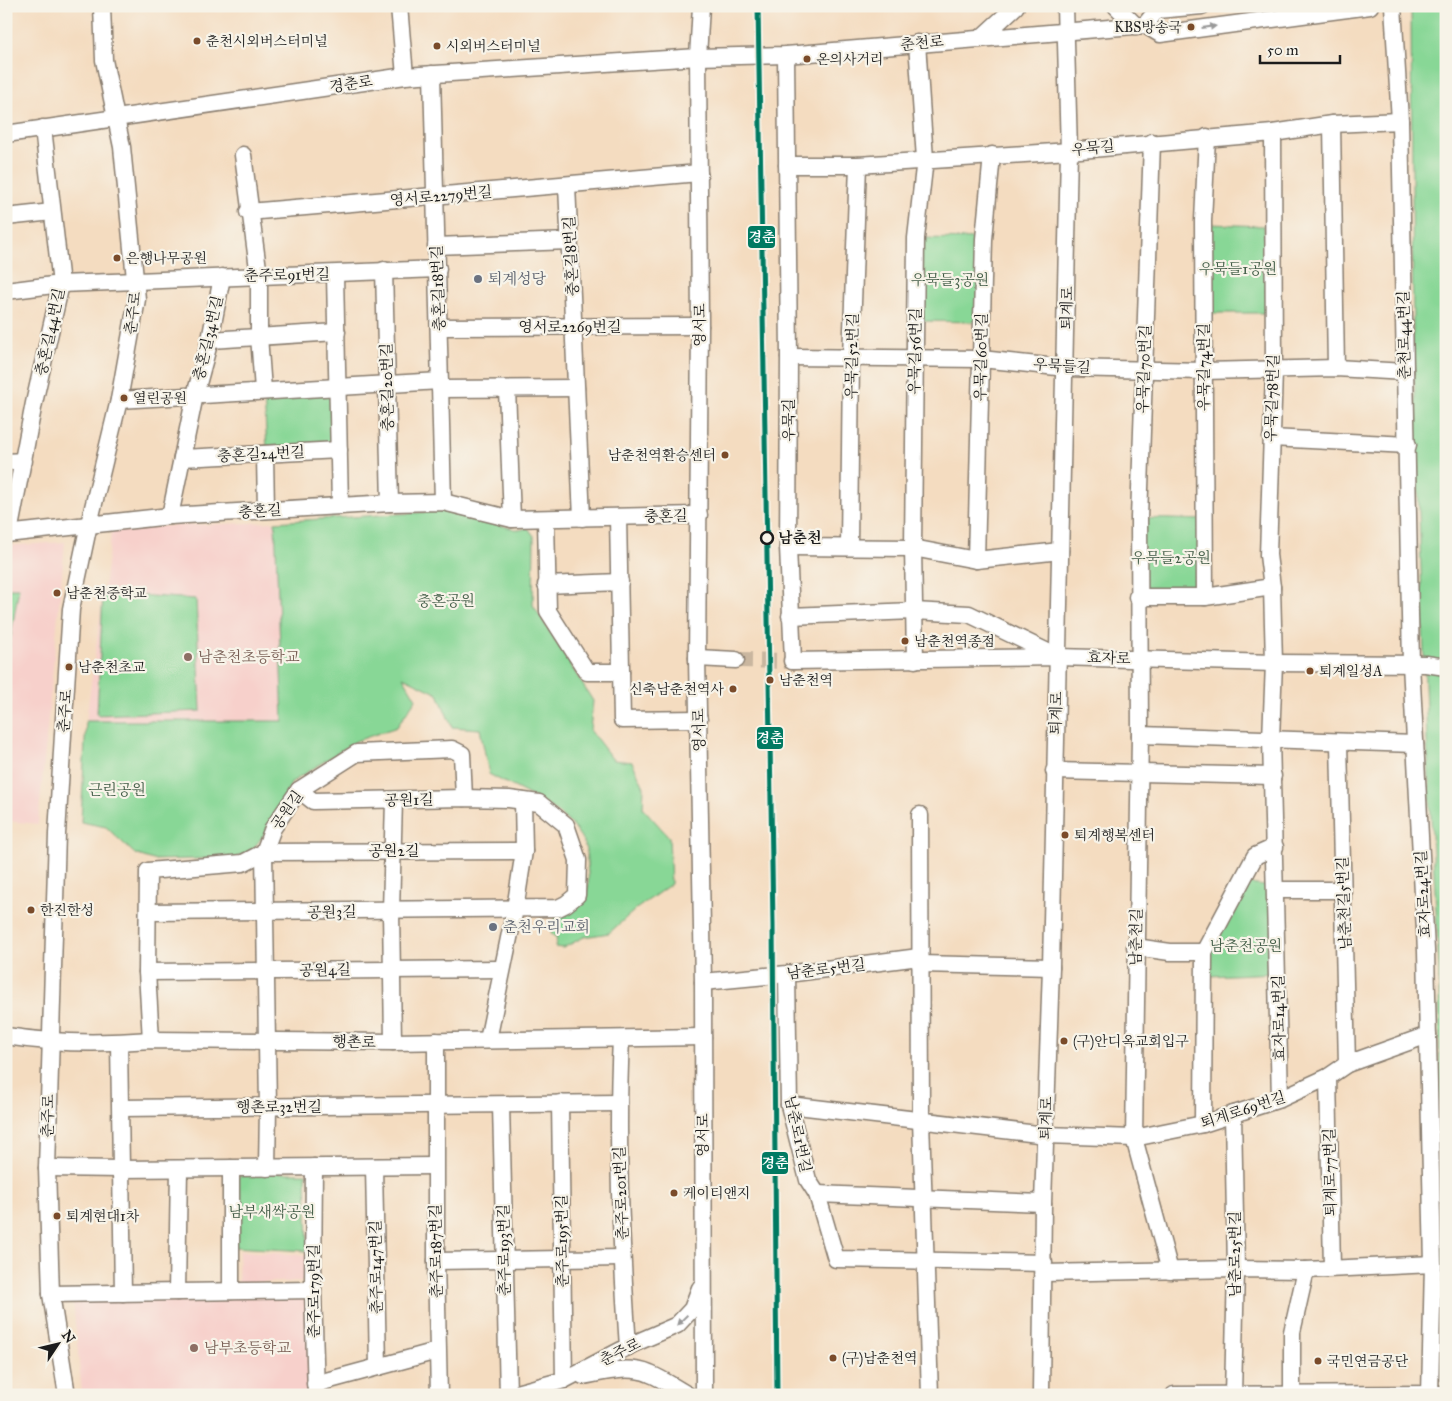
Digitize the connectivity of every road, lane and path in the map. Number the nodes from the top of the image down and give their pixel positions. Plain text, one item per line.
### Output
1 (102, 6) edge
2 (399, 6) edge
3 (701, 6) edge
4 (1016, 6) edge
5 (1065, 6) edge
6 (1116, 6) edge
7 (1202, 6) edge
8 (1370, 6) edge
9 (1393, 6) edge
10 (1141, 25) junction
11 (1065, 32) junction
12 (980, 39) junction
13 (916, 43) junction
14 (786, 54) junction
15 (698, 57) junction
16 (432, 74) junction
17 (405, 76) junction
18 (117, 117) junction
19 (1400, 122) junction
20 (1332, 124) junction
21 (43, 128) junction
22 (1273, 133) junction
23 (6, 134) edge
24 (1207, 137) junction
25 (1152, 142) junction
26 (1069, 150) junction
27 (243, 155) dead end
28 (992, 155) junction
29 (925, 159) junction
30 (787, 165) junction
31 (858, 165) junction
32 (699, 173) junction
33 (567, 185) junction
34 (436, 197) junction
35 (52, 212) junction
36 (248, 212) junction
37 (6, 217) edge
38 (570, 241) junction
39 (436, 246) junction
40 (384, 270) junction
41 (438, 270) junction
42 (335, 275) junction
43 (258, 276) junction
44 (222, 277) junction
45 (137, 282) junction
46 (61, 284) junction
47 (6, 290) edge
48 (700, 326) junction
49 (439, 327) junction
50 (574, 327) junction
51 (337, 332) junction
52 (258, 336) junction
53 (210, 340) junction
54 (915, 357) junction
55 (789, 358) junction
56 (851, 358) junction
57 (981, 359) junction
58 (1066, 368) junction
59 (1336, 368) junction
60 (1144, 370) junction
61 (1204, 371) junction
62 (1274, 371) junction
63 (1405, 372) junction
64 (387, 383) junction
65 (440, 385) junction
66 (336, 387) junction
67 (576, 388) junction
68 (507, 389) junction
69 (263, 390) junction
70 (195, 395) junction
71 (119, 400) junction
72 (1271, 438) junction
73 (1408, 445) junction
74 (339, 450) junction
75 (265, 455) junction
76 (182, 458) junction
77 (24, 461) junction
78 (6, 462) edge
79 (443, 502) junction
80 (390, 503) junction
81 (340, 506) junction
82 (266, 510) junction
83 (699, 515) junction
84 (170, 516) junction
85 (618, 517) junction
86 (582, 518) junction
87 (512, 520) junction
88 (546, 520) junction
89 (89, 524) junction
90 (8, 534) edge
91 (848, 547) junction
92 (788, 548) junction
93 (913, 548) junction
94 (1060, 551) junction
95 (976, 560) junction
96 (620, 582) junction
97 (546, 585) junction
98 (1272, 586) junction
99 (1138, 597) junction
100 (1205, 597) junction
101 (914, 611) junction
102 (790, 616) junction
103 (1058, 657) junction
104 (697, 658) junction
105 (1139, 659) junction
106 (736, 660) tunnel mouth
107 (915, 660) junction
108 (792, 661) joint
109 (1274, 663) junction
110 (1419, 664) junction
111 (1446, 667) edge
112 (621, 672) junction
113 (699, 719) junction
114 (1140, 735) junction
115 (1271, 739) junction
116 (1339, 742) junction
117 (1415, 744) junction
118 (1054, 771) junction
119 (1138, 772) junction
120 (1272, 776) junction
121 (299, 790) junction
122 (464, 798) junction
123 (394, 800) junction
124 (523, 801) junction
125 (920, 815) dead end
126 (1275, 847) junction
127 (391, 851) junction
128 (524, 851) junction
129 (264, 852) junction
130 (1276, 890) junction
131 (1342, 890) junction
132 (515, 909) junction
133 (391, 911) junction
134 (148, 912) junction
135 (266, 912) junction
136 (1135, 947) junction
137 (1204, 952) junction
138 (919, 961) junction
139 (1051, 967) junction
140 (394, 969) junction
141 (502, 969) junction
142 (266, 971) junction
143 (147, 972) junction
144 (787, 974) junction
145 (704, 982) junction
146 (1428, 1035) junction
147 (6, 1036) edge
148 (703, 1037) junction
149 (621, 1038) junction
150 (151, 1040) junction
151 (267, 1040) junction
152 (488, 1040) junction
153 (436, 1041) junction
154 (393, 1042) junction
155 (50, 1043) junction
156 (119, 1043) junction
157 (1347, 1064) junction
158 (1328, 1077) junction
159 (1280, 1099) junction
160 (560, 1103) junction
161 (618, 1103) junction
162 (789, 1105) junction
163 (436, 1106) junction
164 (501, 1106) junction
165 (268, 1107) junction
166 (121, 1108) junction
167 (1233, 1114) junction
168 (921, 1120) junction
169 (1202, 1124) junction
170 (1046, 1134) junction
171 (1134, 1138) junction
172 (435, 1166) junction
173 (314, 1167) junction
174 (374, 1167) junction
175 (47, 1168) junction
176 (231, 1168) junction
177 (267, 1168) junction
178 (121, 1169) junction
179 (179, 1169) junction
180 (817, 1194) junction
181 (923, 1199) junction
182 (1043, 1203) junction
183 (622, 1258) junction
184 (563, 1259) junction
185 (504, 1260) junction
186 (926, 1260) junction
187 (436, 1261) junction
188 (1433, 1264) junction
189 (1044, 1268) junction
190 (1332, 1268) junction
191 (1236, 1269) junction
192 (1306, 1270) junction
193 (1170, 1271) junction
194 (703, 1277) junction
195 (313, 1290) junction
196 (231, 1291) junction
197 (122, 1292) junction
198 (178, 1292) junction
199 (51, 1294) junction
200 (628, 1347) junction
201 (437, 1351) junction
202 (378, 1367) junction
203 (564, 1380) junction
204 (315, 1390) edge
205 (1292, 1393) junction
206 (1233, 1394) edge
207 (1437, 1394) edge
208 (67, 1395) edge
209 (438, 1395) edge
210 (508, 1395) edge
211 (688, 1395) edge
212 (704, 1395) edge
213 (930, 1395) edge
214 (1041, 1395) edge
215 (1174, 1395) edge

1 - 18 street, 춘주로
2 - 17 street
3 - 15 street, 영서로
4 - 12 street
5 - 11 street, 퇴계로
6 - 10 street
7 - 10 street
10 -> 8 street, 춘천로
9 - 19 street, 춘천로44번길
10 - 11 street, 춘천로
11 - 12 street, 춘천로
11 - 26 street, 퇴계로
12 - 13 street, 춘천로
13 - 14 street, 춘천로
13 - 29 street, 우묵길56번길
14 - 15 street, 춘천로
14 - 30 street, 우묵길
15 - 16 street, 경춘로
15 - 32 street, 영서로
16 - 17 street, 경춘로
16 - 34 street, 충혼길18번길
17 - 18 street, 경춘로
18 - 21 street, 경춘로
18 - 45 street, 춘주로
19 - 20 street, 우묵길
19 - 63 street, 춘천로44번길
20 - 22 street, 우묵길
20 - 59 street
21 - 23 street, 경춘로
21 - 35 street, 충혼길44번길
22 - 24 street, 우묵길
22 - 62 street, 우묵길78번길
24 - 25 street, 우묵길
24 - 61 street, 우묵길74번길
25 - 26 street, 우묵길
25 - 60 street, 우묵길70번길
26 - 28 street, 우묵길
26 - 58 street, 퇴계로
27 - 36 street
28 - 29 street, 우묵길
28 - 57 street, 우묵길60번길
29 - 31 street, 우묵길
29 - 54 street, 우묵길56번길
30 - 31 street, 우묵길
30 - 55 street, 우묵길
31 - 56 street, 우묵길52번길
32 - 33 street, 영서로2279번길
32 - 48 street, 영서로
33 - 34 street, 영서로2279번길
33 - 38 street, 충혼길8번길
34 - 36 street, 영서로2279번길
34 - 39 street, 충혼길18번길
35 - 37 street
35 - 46 street, 충혼길44번길
36 - 43 street
38 - 39 street
38 - 50 street, 충혼길8번길
39 - 41 street, 충혼길18번길
40 - 41 street, 춘주로91번길
40 - 42 street, 춘주로91번길
40 - 64 street, 충혼길20번길
41 - 49 street, 충혼길18번길
42 - 43 street, 춘주로91번길
42 - 51 street
43 - 44 street, 춘주로91번길
43 - 52 street
44 - 45 street, 춘주로91번길
44 - 53 street, 충혼길34번길
45 - 46 street, 춘주로91번길
45 - 71 street, 춘주로
46 - 47 street, 춘주로91번길
46 - 77 street, 충혼길44번길
48 - 50 street, 영서로2269번길
48 - 83 street, 영서로
49 - 50 street, 영서로2269번길
49 - 65 street, 충혼길18번길
50 - 67 street, 충혼길8번길
51 - 52 street
51 - 66 street
52 - 53 street
52 - 69 street
53 - 70 street, 충혼길34번길
54 - 56 street, 우묵들길
54 - 57 street, 우묵들길
54 - 93 street, 우묵길56번길
55 - 56 street, 우묵들길
55 - 92 street, 우묵길
56 - 91 street, 우묵길52번길
57 - 58 street, 우묵들길
57 - 95 street, 우묵길60번길
58 - 60 street, 우묵들길
58 - 94 street, 퇴계로
59 - 62 street, 우묵들길
59 - 63 street, 우묵들길
60 - 61 street, 우묵들길
60 - 99 street, 우묵길70번길
61 - 62 street, 우묵들길
61 - 100 street, 우묵길74번길
62 - 72 street, 우묵길78번길
63 - 73 street, 춘천로44번길
64 - 65 street
64 - 66 street
64 - 80 street, 충혼길20번길
65 - 68 street
65 - 79 street, 충혼길18번길
66 - 69 street
66 - 74 street
67 - 68 street
67 - 86 street, 충혼길8번길
68 - 87 street
69 - 70 street
70 - 71 street
70 - 76 street, 충혼길34번길
71 - 89 street, 춘주로
72 - 73 street
72 - 98 street, 우묵길78번길
73 - 110 street, 춘천로44번길
74 - 75 street, 충혼길24번길
74 - 81 street
75 - 76 street, 충혼길24번길
75 - 82 street
76 - 84 street, 충혼길34번길
77 - 78 street
77 - 90 street, 충혼길44번길
79 - 80 street, 충혼길
79 - 87 street, 충혼길
80 - 81 street, 충혼길
81 - 82 street, 충혼길
82 - 84 street, 충혼길
83 - 85 street, 충혼길
83 - 104 street, 영서로
84 - 89 street, 충혼길
85 - 86 street, 충혼길
85 - 96 street
86 - 88 street, 충혼길
87 - 88 street, 충혼길
88 - 97 street
89 - 90 street, 충혼길
89 - 155 street, 춘주로
91 - 92 street
91 - 93 street
92 - 102 street, 우묵길
93 - 95 street
93 - 101 street, 우묵길56번길
94 - 95 street
94 - 103 street, 퇴계로
96 - 97 street
96 - 112 street
97 - 112 street
98 - 100 street
98 - 109 street, 우묵길78번길
99 - 100 street
99 - 105 street, 우묵길70번길
101 - 102 street
101 - 103 street
101 - 107 street, 우묵길56번길
102 - 108 street, 우묵길
103 - 105 street, 효자로
103 - 107 street, 효자로
103 - 118 street, 퇴계로
104 - 106 street
104 - 113 street, 영서로
105 - 109 street, 효자로
105 - 114 street, 남춘천길
107 - 108 street, 효자로
109 - 110 street, 효자로
109 - 115 street, 효자로14번길
110 - 111 street, 효자로
110 - 117 street, 효자로24번길
112 - 113 street
113 - 145 street, 영서로
114 - 115 street
114 - 119 street, 남춘천길
115 - 116 street
115 - 120 street, 효자로14번길
116 - 117 street
116 - 131 street, 남춘천길5번길
117 - 146 street, 효자로24번길
118 - 119 street
118 - 139 street, 퇴계로
119 - 120 street
119 - 136 street, 남춘천길
120 - 126 street, 효자로14번길
121 - 122 street, 공원길
121 - 123 street, 공원1길
121 - 129 street, 공원길
122 - 123 street, 공원1길
122 - 124 street, 공원1길
123 - 127 street
124 - 128 street
124 - 132 street, 공원1길
125 - 138 street
126 - 130 street, 효자로14번길
126 - 137 street
127 - 128 street, 공원2길
127 - 129 street, 공원2길
127 - 133 street
128 - 132 street
129 - 134 street
129 - 135 street
130 - 131 street
130 - 159 street, 효자로14번길
131 - 157 street, 남춘천길5번길
132 - 133 street, 공원3길
132 - 141 street
133 - 135 street, 공원3길
133 - 140 street
134 - 135 street, 공원3길
134 - 143 street
135 - 142 street
136 - 137 street
136 - 171 street, 남춘천길
137 - 169 street
138 - 139 street, 남춘로5번길
138 - 144 street, 남춘로5번길
138 - 168 street
139 - 170 street, 퇴계로
140 - 141 street, 공원4길
140 - 142 street, 공원4길
140 - 154 street
141 - 152 street
142 - 143 street, 공원4길
142 - 151 street
143 - 150 street
144 - 145 street, 남춘로5번길
144 - 162 street, 남춘로1번길
145 - 148 street, 영서로
146 - 157 street, 퇴계로69번길
146 - 188 street, 효자로24번길
147 - 155 street, 행촌로
148 - 149 street, 행촌로
148 - 194 street, 영서로
149 - 152 street, 행촌로
149 - 161 street, 춘주로201번길
150 - 151 street, 행촌로
150 - 156 street, 행촌로
151 - 154 street, 행촌로
151 - 165 street
152 - 153 street, 행촌로
153 - 154 street, 행촌로
153 - 163 street, 춘주로187번길
155 - 156 street, 행촌로
155 - 175 street, 춘주로
156 - 166 street
157 - 158 street, 퇴계로69번길
158 - 159 street, 퇴계로69번길
158 - 190 street, 퇴계로77번길
159 - 167 street, 퇴계로69번길
160 - 161 street
160 - 164 street
160 - 184 street, 춘주로195번길
161 - 183 street, 춘주로201번길
162 - 168 street
162 - 180 street, 남춘로1번길
163 - 164 street
163 - 165 street, 행촌로32번길
163 - 172 street, 춘주로187번길
164 - 185 street, 춘주로193번길
165 - 166 street, 행촌로32번길
165 - 177 street
166 - 178 street
167 - 169 street, 퇴계로69번길
167 - 191 street, 남춘로25번길
168 - 170 street
168 - 181 street
169 - 171 street, 퇴계로69번길
170 - 171 street, 퇴계로69번길
170 - 182 street, 퇴계로
171 - 193 street
172 - 174 street
172 - 187 street, 춘주로187번길
173 - 174 street
173 - 177 street
173 - 195 street, 춘주로179번길
174 - 202 street, 춘주로147번길
175 - 178 street
175 - 199 street, 춘주로
176 - 177 street
176 - 179 street
176 - 196 street
178 - 179 street
178 - 197 street
179 - 198 street
180 - 181 street
180 - 186 street, 남춘로1번길
181 - 182 street
181 - 186 street
182 - 189 street, 퇴계로
183 - 184 street
183 - 200 street, 춘주로201번길
184 - 185 street
184 - 203 street, 춘주로195번길
185 - 187 street
185 - 210 street, 춘주로193번길
186 - 189 street
186 - 213 street
187 - 201 street, 춘주로187번길
188 - 190 street
188 - 207 street, 효자로24번길
189 - 193 street
189 - 214 street, 퇴계로
190 - 192 street
191 - 192 street
191 - 193 street
191 - 206 street, 남춘로25번길
192 - 205 street
194 -> 200 street, 춘주로
194 - 212 street, 영서로
195 - 196 street
195 - 204 street, 춘주로179번길
196 - 198 street
197 - 198 street
197 - 199 street
199 - 208 street, 춘주로
200 - 203 street, 춘주로
201 - 202 street, 춘주로179번길
201 - 209 street, 춘주로187번길
202 - 204 street, 춘주로179번길
203 - 210 street, 춘주로
203 - 211 street
205 - 206 street
205 - 207 street
206 - 215 street

